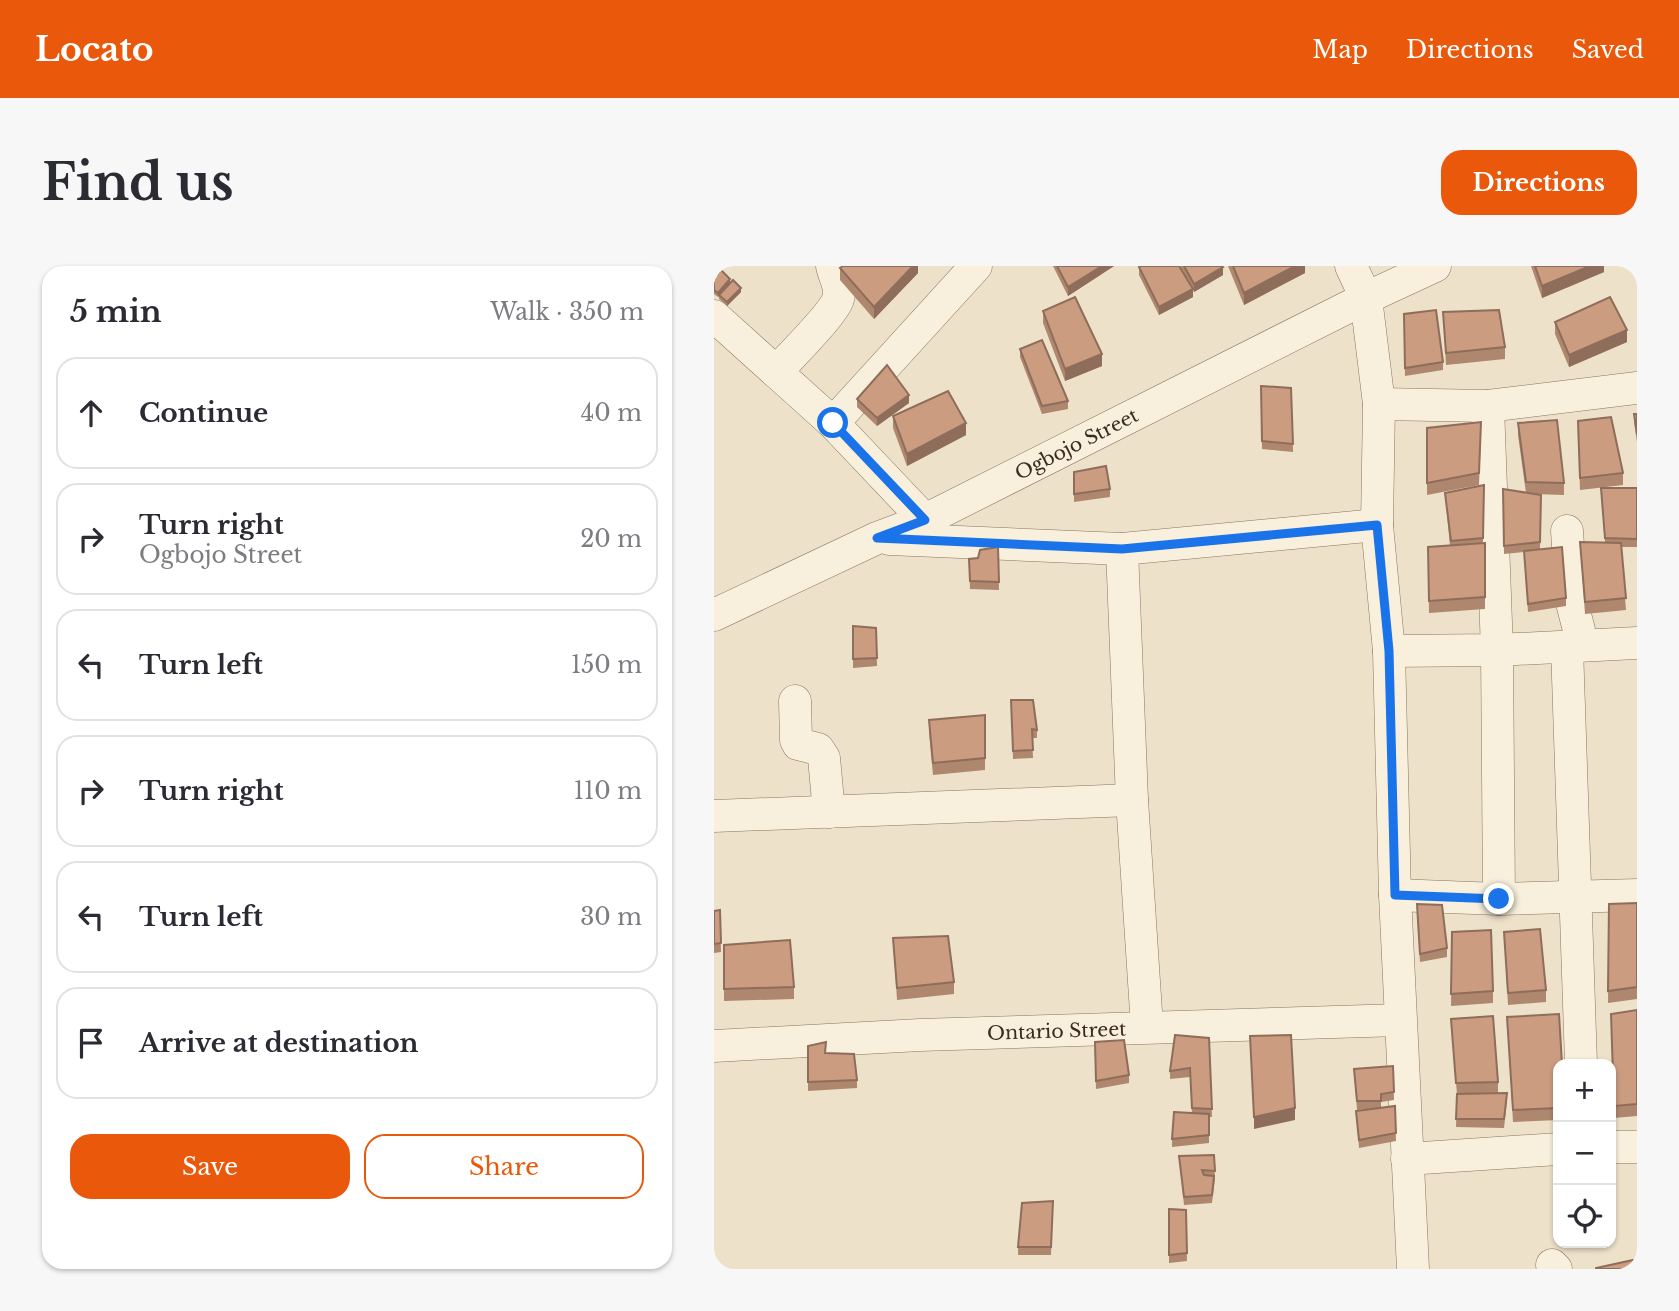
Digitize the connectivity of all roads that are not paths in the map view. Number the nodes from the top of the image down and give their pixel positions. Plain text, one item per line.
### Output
1 (832, 266) edge
2 (975, 266) edge
3 (1351, 266) edge
4 (1435, 266) edge
5 (1366, 298) junction
6 (714, 316) edge
7 (776, 372) junction
8 (1637, 388) edge
9 (1379, 404) junction
10 (1488, 405) junction
11 (833, 423) junction
12 (925, 520) junction
13 (1377, 525) junction
14 (1566, 530) dead end
15 (877, 538) junction
16 (1122, 549) junction
17 (714, 615) edge
18 (1637, 643) edge
19 (1572, 646) junction
20 (1497, 650) junction
21 (1389, 651) junction
22 (795, 701) dead end
23 (1132, 800) junction
24 (829, 812) junction
25 (714, 816) edge
26 (1395, 895) junction
27 (1637, 895) edge
28 (1574, 897) junction
29 (1499, 899) junction
30 (1401, 1020) junction
31 (1147, 1027) junction
32 (714, 1046) edge
33 (1581, 1059) edge
34 (1616, 1147) edge
35 (1637, 1147) edge
36 (1553, 1149) edge
37 (1408, 1159) junction
38 (1413, 1269) edge

1 - 7 street
2 - 11 street
3 - 5 street
4 - 5 street, Ogbojo Street
5 - 9 street
5 - 12 street, Ogbojo Street
6 - 7 street
7 - 11 street
8 - 10 street
9 - 10 street
9 - 13 street
10 - 20 street
11 - 12 street
12 - 15 street, Ogbojo Street
13 - 16 street
13 - 21 street
14 - 19 street
15 - 16 street
15 - 17 street, Ogbojo Street
16 - 23 street
18 - 19 street
19 - 20 street
19 - 28 street
20 - 21 street
20 - 29 street
21 - 26 street
22 - 24 street
23 - 24 street
23 - 31 street
24 - 25 street
26 - 29 street
26 - 30 street
27 - 28 street
28 - 29 street
28 - 33 street
30 - 31 street, Ontario Street
30 - 37 street
31 - 32 street, Ontario Street
34 - 35 street
36 - 37 street
37 - 38 street

